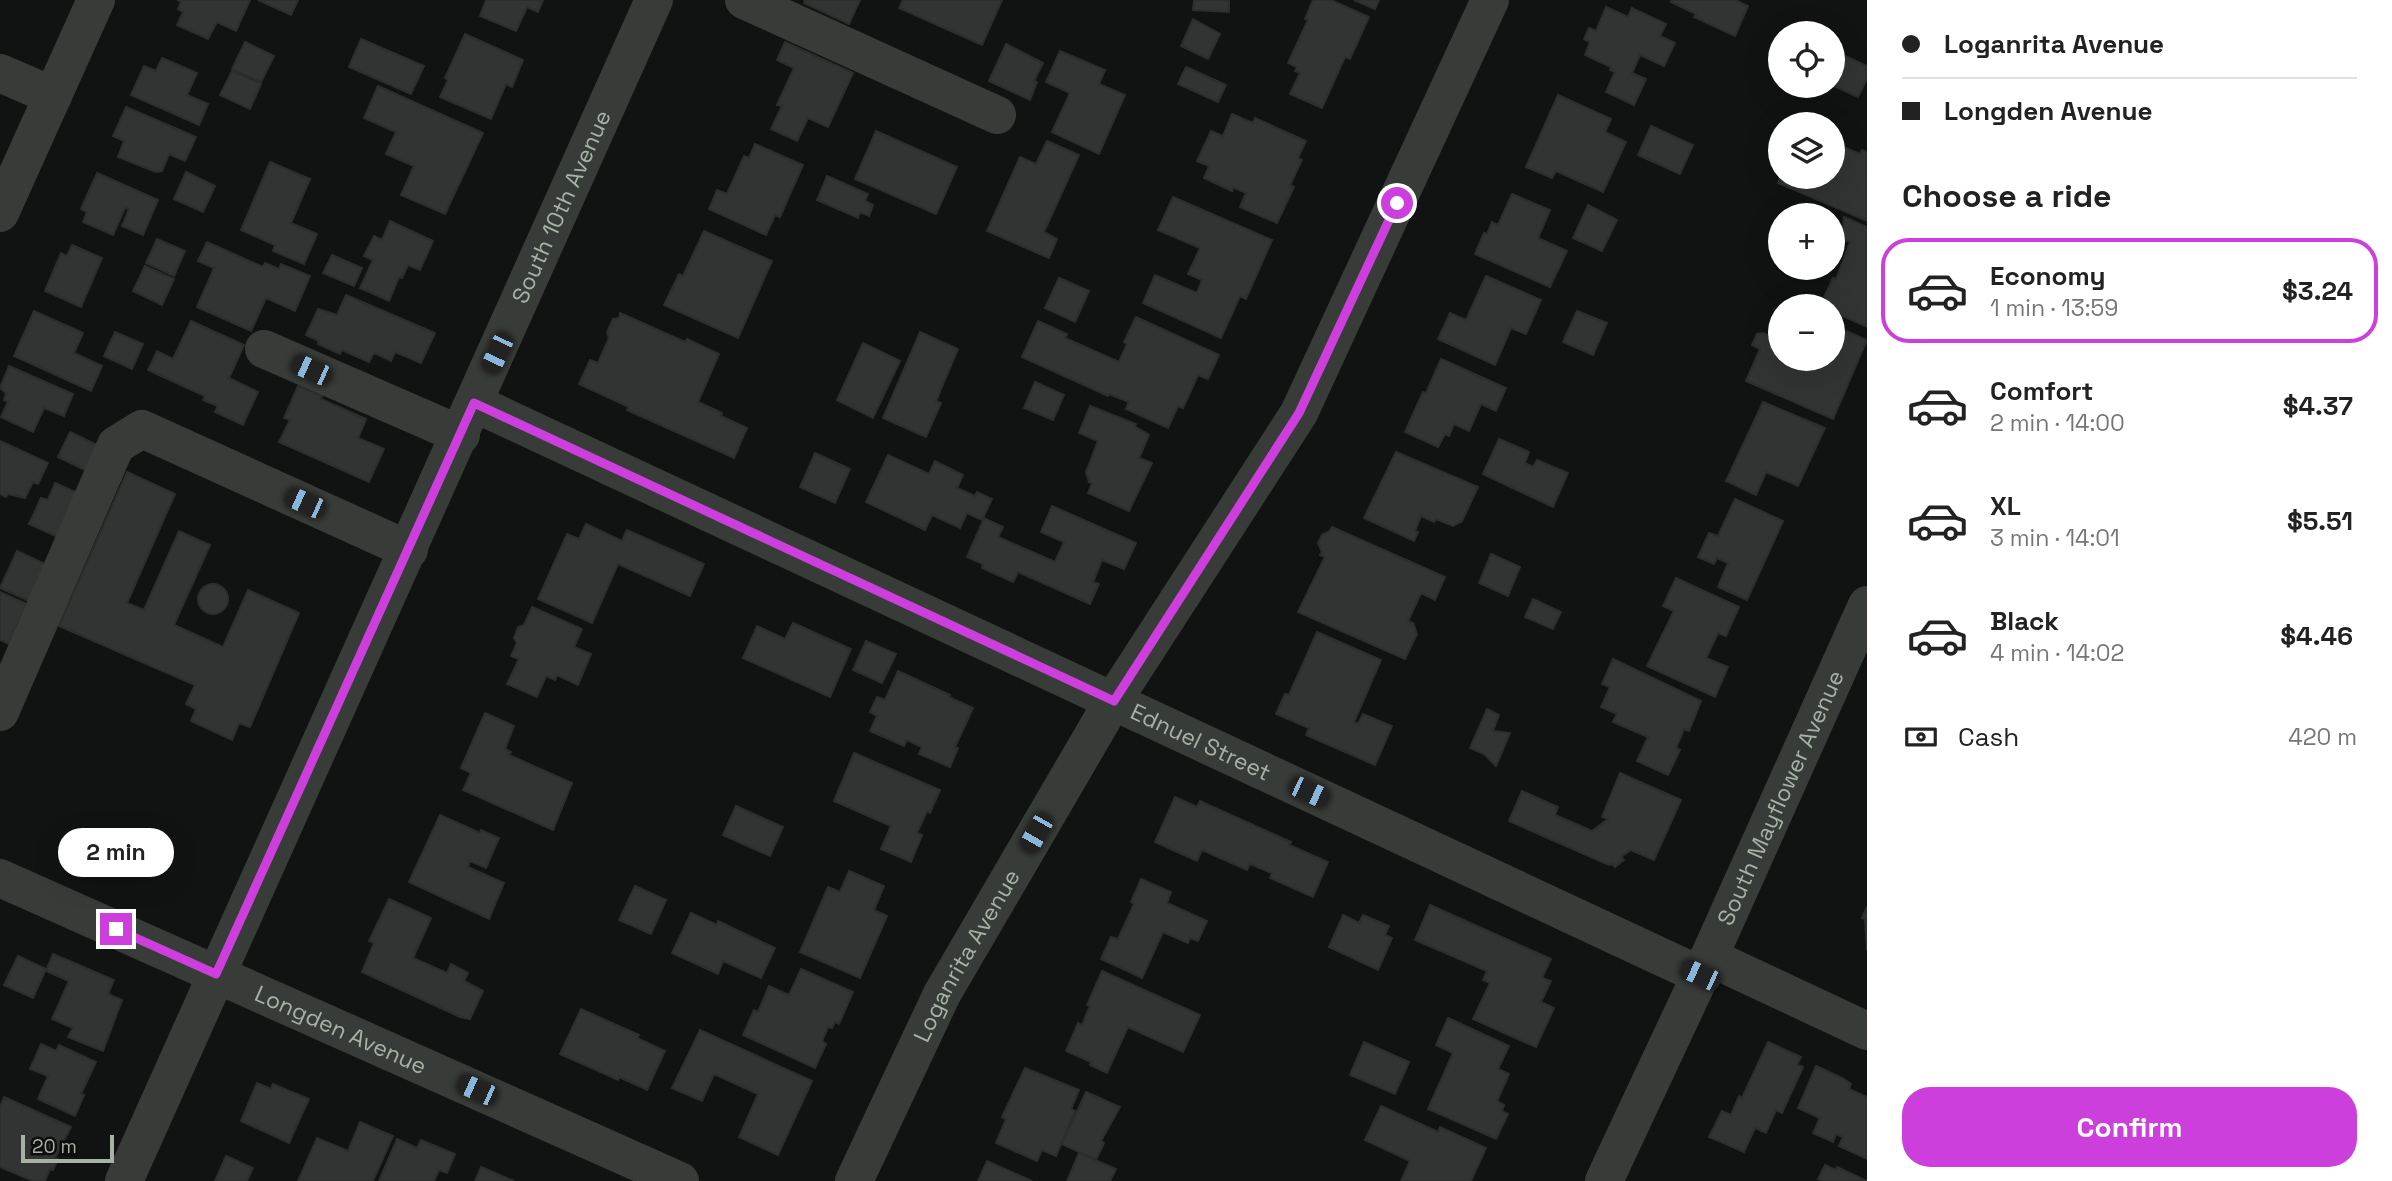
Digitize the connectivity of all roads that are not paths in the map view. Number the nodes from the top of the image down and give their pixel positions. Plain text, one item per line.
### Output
1 (96, 0) edge
2 (654, 0) edge
3 (744, 0) edge
4 (1490, 0) edge
5 (0, 73) edge
6 (53, 96) junction
7 (997, 115) dead end
8 (0, 213) edge
9 (264, 349) dead end
10 (467, 419) junction
11 (409, 550) junction
12 (1867, 605) edge
13 (1114, 701) junction
14 (0, 712) edge
15 (0, 877) edge
16 (1704, 966) junction
17 (216, 974) junction
18 (1867, 1031) edge
19 (620, 1169) edge
20 (124, 1181) edge
21 (680, 1181) edge
22 (854, 1181) edge
23 (1604, 1181) edge

1 - 6 street
2 - 10 street, South 10th Avenue
3 - 7 street
4 - 13 street, Loganrita Avenue
5 - 6 street
6 - 8 street
9 - 10 street, Ednuel Street
10 - 11 street, South 10th Avenue
10 - 13 street, Ednuel Street
11 - 14 street
11 - 17 street, South 10th Avenue
12 - 16 street, South Mayflower Avenue
13 - 16 street, Ednuel Street
13 - 22 street, Loganrita Avenue
15 - 17 street, Longden Avenue
16 - 18 street, Ednuel Street
16 - 23 street, South Mayflower Avenue
17 - 19 street, Longden Avenue
17 - 20 street, South 10th Avenue
19 - 21 street, Longden Avenue

